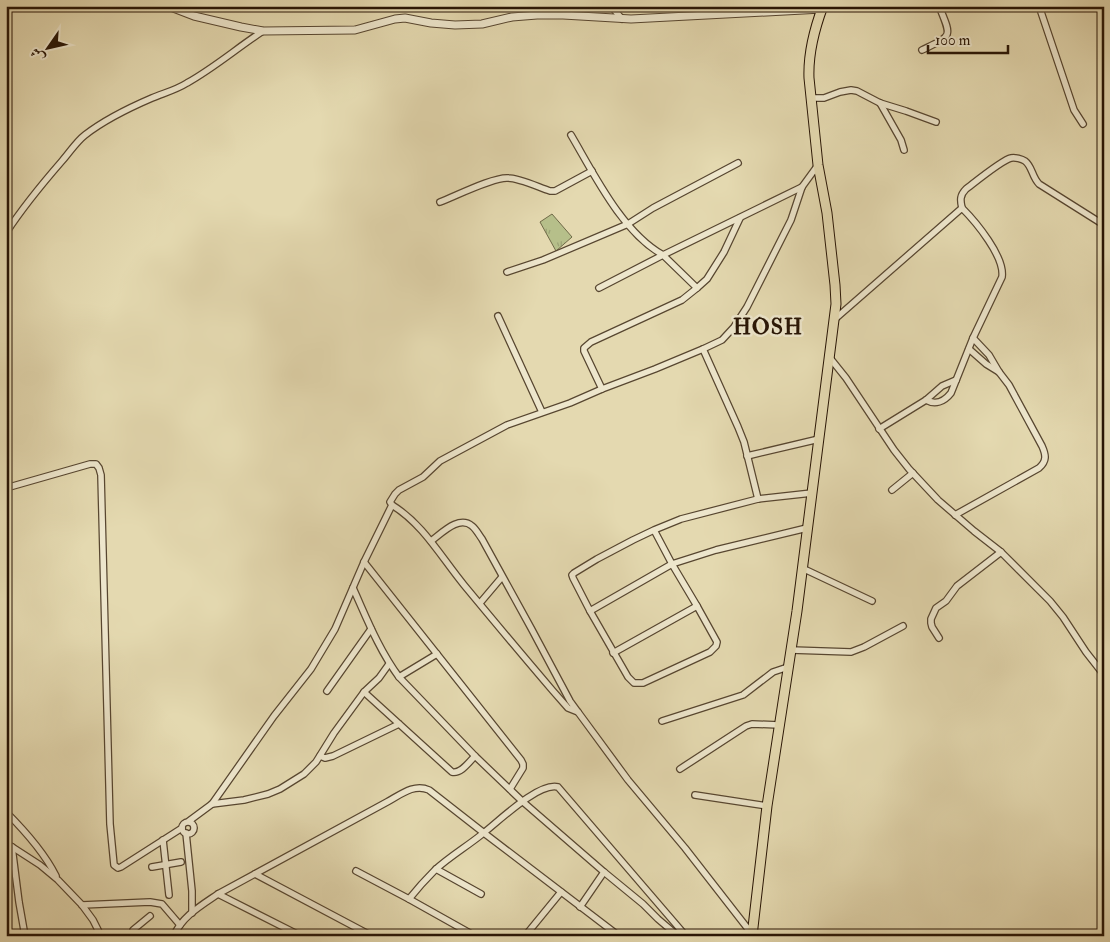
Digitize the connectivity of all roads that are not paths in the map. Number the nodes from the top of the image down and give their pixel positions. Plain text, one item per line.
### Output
1 (168, 6) edge
2 (611, 6) edge
3 (939, 6) edge
4 (1040, 6) edge
5 (822, 8) edge
6 (622, 19) junction
7 (263, 31) junction
8 (922, 50) dead end
9 (810, 98) junction
10 (880, 103) junction
11 (936, 122) dead end
12 (1083, 124) dead end
13 (571, 135) dead end
14 (904, 150) dead end
15 (738, 163) dead end
16 (818, 166) junction
17 (592, 170) junction
18 (802, 187) junction
19 (440, 202) dead end
20 (962, 208) junction
21 (740, 218) junction
22 (628, 224) junction
23 (1104, 224) edge
24 (6, 233) edge
25 (662, 255) junction
26 (507, 272) dead end
27 (599, 288) dead end
28 (697, 288) junction
29 (498, 316) dead end
30 (835, 319) junction
31 (973, 338) junction
32 (703, 349) junction
33 (969, 349) junction
34 (830, 358) junction
35 (999, 372) junction
36 (956, 380) junction
37 (602, 389) junction
38 (926, 400) junction
39 (542, 412) junction
40 (879, 429) junction
41 (819, 439) junction
42 (748, 456) junction
43 (913, 473) junction
44 (6, 488) edge
45 (892, 490) dead end
46 (812, 493) junction
47 (758, 499) junction
48 (392, 505) junction
49 (955, 515) junction
50 (807, 528) junction
51 (654, 530) junction
52 (432, 541) junction
53 (1001, 552) junction
54 (364, 562) junction
55 (672, 564) junction
56 (802, 568) junction
57 (502, 577) junction
58 (353, 588) junction
59 (872, 601) dead end
60 (480, 603) junction
61 (697, 606) junction
62 (590, 611) junction
63 (903, 626) dead end
64 (372, 629) junction
65 (939, 638) dead end
66 (791, 650) junction
67 (613, 653) junction
68 (437, 654) junction
69 (389, 664) junction
70 (788, 667) junction
71 (1104, 676) edge
72 (399, 677) junction
73 (559, 679) junction
74 (327, 691) dead end
75 (553, 691) junction
76 (364, 692) junction
77 (578, 712) junction
78 (662, 721) dead end
79 (399, 724) junction
80 (779, 725) junction
81 (320, 756) junction
82 (475, 756) junction
83 (680, 769) dead end
84 (510, 789) junction
85 (695, 795) dead end
86 (522, 801) junction
87 (212, 804) junction
88 (767, 806) junction
89 (203, 811) junction
90 (6, 812) edge
91 (189, 822) junction
92 (194, 827) junction
93 (184, 831) junction
94 (484, 833) junction
95 (163, 840) junction
96 (9, 845) edge
97 (181, 862) dead end
98 (166, 864) junction
99 (152, 867) dead end
100 (436, 870) junction
101 (356, 871) dead end
102 (604, 872) junction
103 (255, 874) junction
104 (58, 880) junction
105 (561, 892) junction
106 (218, 894) junction
107 (481, 894) dead end
108 (169, 895) dead end
109 (651, 895) junction
110 (408, 899) junction
111 (643, 904) junction
112 (82, 905) junction
113 (580, 906) junction
114 (192, 913) junction
115 (150, 916) dead end
116 (180, 925) junction
117 (752, 935) edge
118 (25, 936) edge
119 (101, 936) edge
120 (133, 936) edge
121 (174, 936) edge
122 (301, 936) edge
123 (372, 936) edge
124 (474, 936) edge
125 (525, 936) edge
126 (619, 936) edge
127 (678, 936) edge
128 (686, 936) edge

1 - 7 street
2 - 6 street
3 - 8 street
4 - 12 street
5 - 6 street
5 - 9 main road
6 - 7 street
7 - 24 street
9 - 10 street
9 - 16 main road
10 - 11 street
10 - 14 street
13 - 17 street
15 - 22 street
16 - 18 street
16 - 30 main road
17 - 19 street
17 - 22 street
18 - 21 street
18 - 32 street
20 - 23 street
20 - 30 street
20 - 31 street
21 - 25 street
21 - 28 street
22 - 25 street
22 - 26 street
25 - 27 street
25 - 28 street
28 - 37 street
29 - 39 street
30 - 34 main road
31 - 33 street
31 - 35 street
32 - 37 street
32 - 42 street
33 - 35 street
33 - 36 street
34 - 40 street
34 - 41 main road
35 - 49 street
36 - 38 street
36 - 38 street
37 - 39 street
38 - 40 street
39 - 48 street
40 - 43 street
41 - 42 street
41 - 46 main road
42 - 47 street
43 - 45 street
43 - 49 street
44 - 95 street
46 - 47 street
46 - 50 main road
47 - 51 street
48 - 52 street
48 - 54 street
49 - 53 street
50 - 55 street
50 - 56 main road
51 - 55 street
51 - 62 street
52 - 57 street
52 - 60 street
53 - 65 street
53 - 71 street
54 - 58 street
54 - 68 street
55 - 61 street
55 - 62 street
56 - 59 street
56 - 66 main road
57 - 60 street
57 - 73 street
58 - 64 street
58 - 87 street
60 - 75 street
61 - 67 street
61 - 67 street
62 - 67 street
63 - 66 street
64 - 69 street
64 - 74 street
66 - 70 main road
68 - 72 street
68 - 84 street
69 - 72 street
69 - 76 street
70 - 78 street
70 - 80 main road
72 - 82 street
73 - 75 street
73 - 77 street
75 - 77 street
76 - 79 street
76 - 81 street
77 - 117 street
79 - 81 street
79 - 82 street
80 - 83 street
80 - 88 main road
81 - 87 street
82 - 84 street
84 - 86 street
85 - 88 street
86 - 94 street
86 - 102 street
86 - 109 street
87 - 89 street
88 - 117 main road
89 - 91 street
89 - 92 street
90 - 104 street
91 - 92 street
91 - 93 street
92 - 93 street
93 - 95 street
93 - 114 street
94 - 100 street
94 - 103 street
94 - 105 street
95 - 98 street
96 - 104 street
96 - 118 street
97 - 98 street
98 - 99 street
98 - 108 street
100 - 107 street
100 - 110 street
101 - 110 street
102 - 111 street
102 - 113 street
103 - 106 street
103 - 123 street
104 - 112 street
105 - 113 street
105 - 125 street
106 - 114 street
106 - 122 street
109 - 111 street
109 - 128 street
110 - 124 street
111 - 127 street
112 - 116 street
112 - 119 street
113 - 126 street
114 - 116 street
115 - 120 street
116 - 121 street

